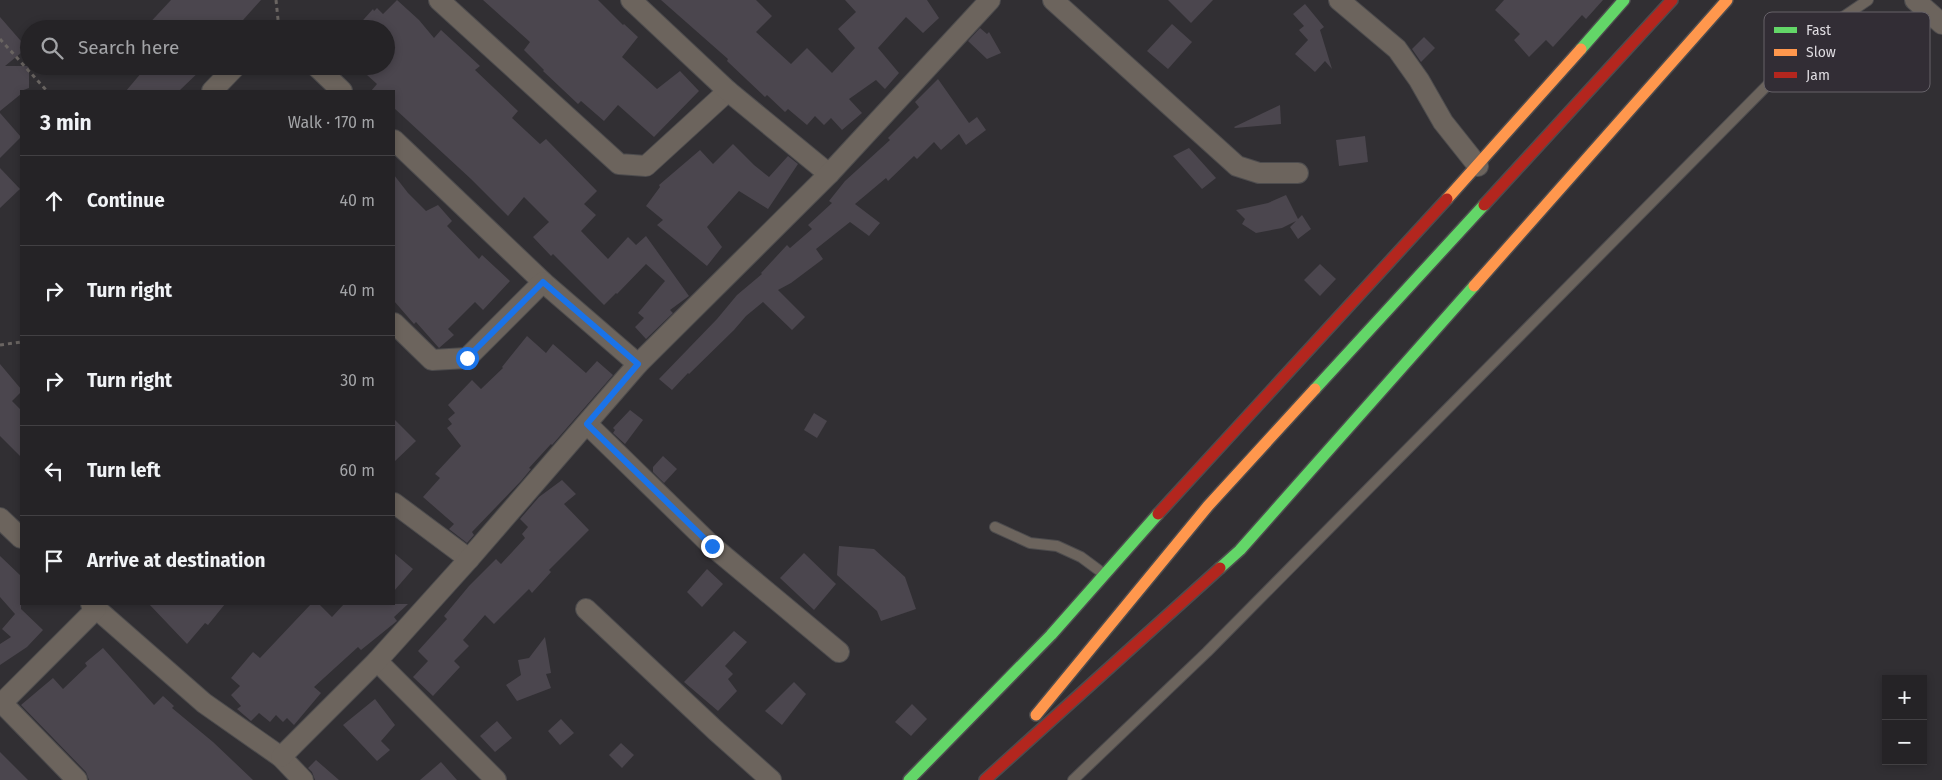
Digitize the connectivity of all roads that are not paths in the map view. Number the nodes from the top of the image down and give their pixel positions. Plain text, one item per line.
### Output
1 (439, 0) edge
2 (631, 0) edge
3 (990, 0) edge
4 (1053, 0) edge
5 (1339, 0) edge
6 (1624, 0) edge
7 (1672, 0) edge
8 (1727, 0) edge
9 (1868, 0) edge
10 (1915, 0) edge
11 (1850, 12) edge
12 (1938, 13) edge
13 (227, 75) edge
14 (325, 75) edge
15 (1764, 89) edge
16 (213, 90) edge
17 (341, 90) edge
18 (728, 90) junction
19 (395, 141) edge
20 (1478, 166) junction
21 (1298, 173) dead end
22 (829, 174) junction
23 (543, 282) junction
24 (395, 324) edge
25 (638, 364) junction
26 (587, 424) junction
27 (395, 504) edge
28 (0, 518) edge
29 (995, 527) dead end
30 (20, 537) edge
31 (469, 560) junction
32 (1104, 575) junction
33 (94, 606) edge
34 (586, 610) dead end
35 (839, 652) dead end
36 (377, 660) junction
37 (281, 757) junction
38 (77, 780) edge
39 (303, 780) edge
40 (496, 780) edge
41 (771, 780) edge
42 (909, 780) edge
43 (984, 780) edge
44 (1073, 780) edge

1 - 18 street
2 - 18 street
3 - 22 street
4 - 21 street
5 - 20 street
6 - 20 main road
7 - 43 main road
8 - 43 main road
9 - 11 lane
10 - 12 street
13 - 16 street
14 - 17 street
15 - 44 lane
18 - 22 street
19 - 23 street
20 - 32 main road
22 - 25 street
23 - 24 street
23 - 25 street
25 - 26 street
26 - 31 street
26 - 35 street
27 - 31 street
28 - 30 street
29 - 32 lane
31 - 36 street
32 - 42 main road
33 - 37 street
33 - 38 street
34 - 41 street
36 - 37 street
36 - 40 street
37 - 39 street

